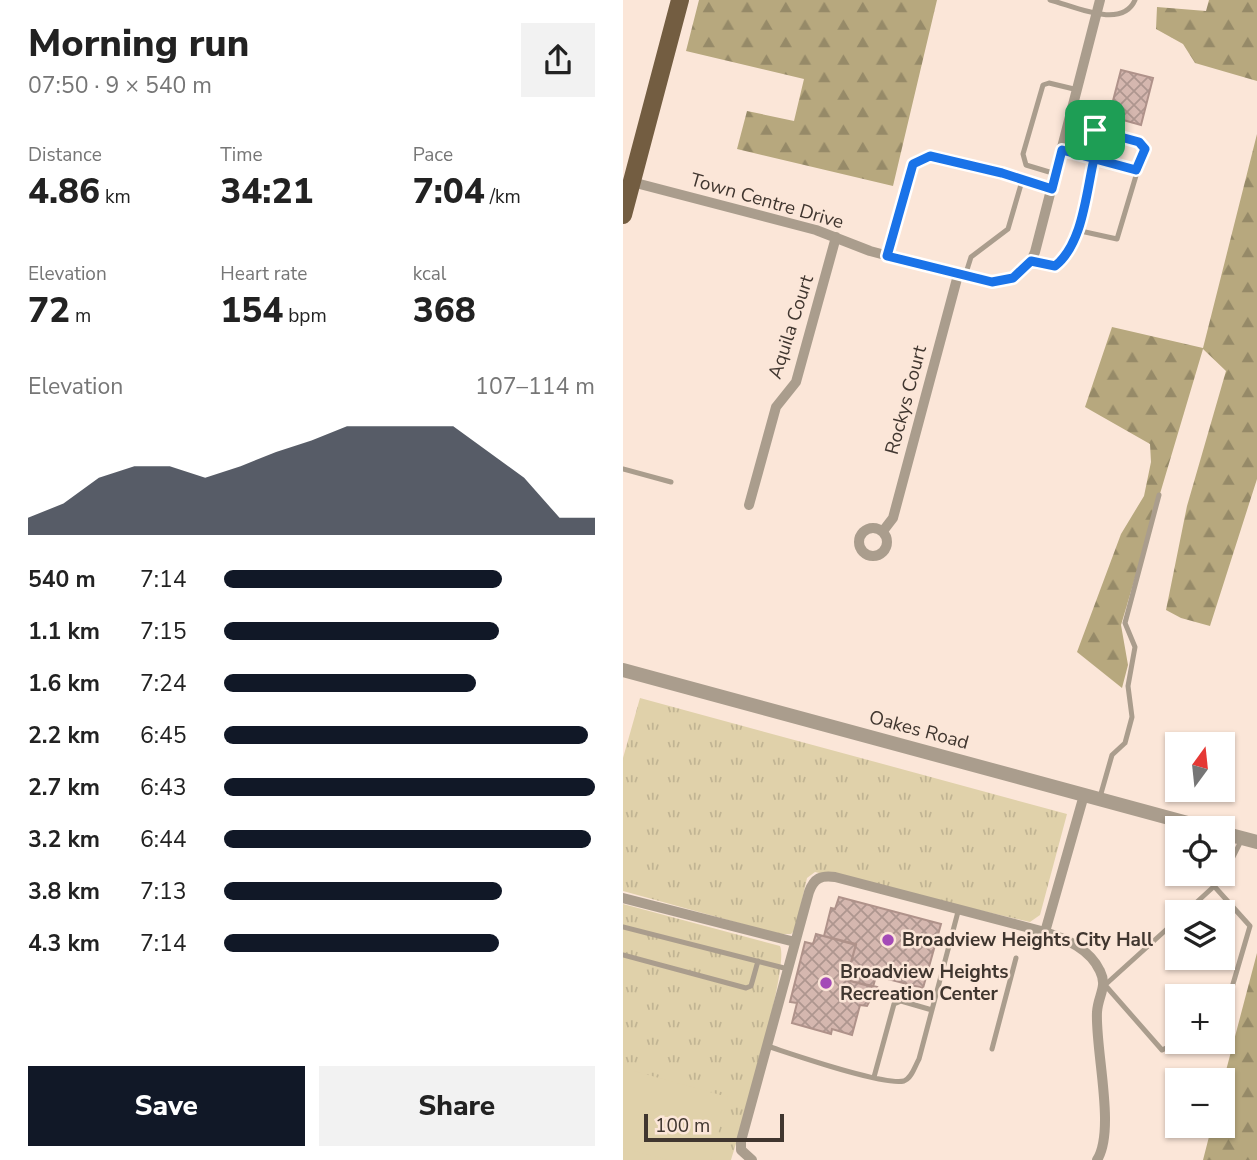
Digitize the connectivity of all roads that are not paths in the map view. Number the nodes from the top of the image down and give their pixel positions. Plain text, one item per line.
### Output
1 (680, 0) edge
2 (1050, 0) edge
3 (1100, 0) edge
4 (1135, 0) edge
5 (1097, 12) junction
6 (1078, 90) junction
7 (1062, 150) junction
8 (1094, 159) junction
9 (1136, 170) junction
10 (1056, 174) junction
11 (1022, 181) junction
12 (632, 182) junction
13 (1052, 189) junction
14 (623, 215) edge
15 (1076, 230) junction
16 (836, 237) junction
17 (887, 256) junction
18 (1031, 261) junction
19 (962, 276) junction
20 (623, 469) edge
21 (671, 482) dead end
22 (1159, 495) dead end
23 (749, 505) dead end
24 (883, 531) dead end
25 (623, 670) edge
26 (1084, 794) junction
27 (1100, 799) junction
28 (1165, 817) edge
29 (1235, 836) edge
30 (1242, 838) junction
31 (1257, 842) edge
32 (1235, 855) edge
33 (1214, 886) joint
34 (623, 898) edge
35 (1199, 900) edge
36 (959, 908) junction
37 (623, 927) edge
38 (1165, 931) edge
39 (1045, 932) junction
40 (795, 942) junction
41 (623, 955) edge
42 (1016, 958) dead end
43 (758, 961) junction
44 (788, 969) junction
45 (1233, 984) edge
46 (1105, 985) junction
47 (932, 1010) junction
48 (767, 1046) junction
49 (992, 1049) dead end
50 (1165, 1049) edge
51 (874, 1077) junction
52 (739, 1155) edge
53 (752, 1160) edge
54 (1097, 1160) edge

1 - 12 main road
2 - 5 lane
3 - 5 street
4 - 5 lane
5 - 6 street
6 - 7 street
6 - 10 lane
7 - 8 lane
7 - 10 street
8 - 9 lane
8 - 9 lane
8 - 15 lane
9 - 15 lane
10 - 13 street
11 - 13 lane
11 - 17 lane
11 - 19 lane
12 - 14 main road
12 - 16 street, Town Centre Drive
13 - 18 street
15 - 18 lane
16 - 17 street, Town Centre Drive
16 - 23 street, Aquila Court
17 - 19 street, Town Centre Drive
18 - 19 street, Town Centre Drive
19 - 24 street, Rockys Court
20 - 21 lane
22 - 27 lane
25 - 26 street, Oakes Road
26 - 27 street, Oakes Road
26 - 39 street
27 - 28 street, Oakes Road
29 - 30 street
30 - 31 street
30 - 32 lane
33 - 35 lane
33 - 45 lane
34 - 40 street
36 - 39 street
36 - 40 street
36 - 47 lane
37 - 43 lane
38 - 46 lane
39 - 46 street
40 - 44 street
41 - 43 lane
42 - 49 lane
43 - 44 lane
44 - 48 street
46 - 50 lane
46 - 54 street
47 - 51 lane
47 - 51 lane
48 - 51 lane
48 - 52 street
52 - 53 street

